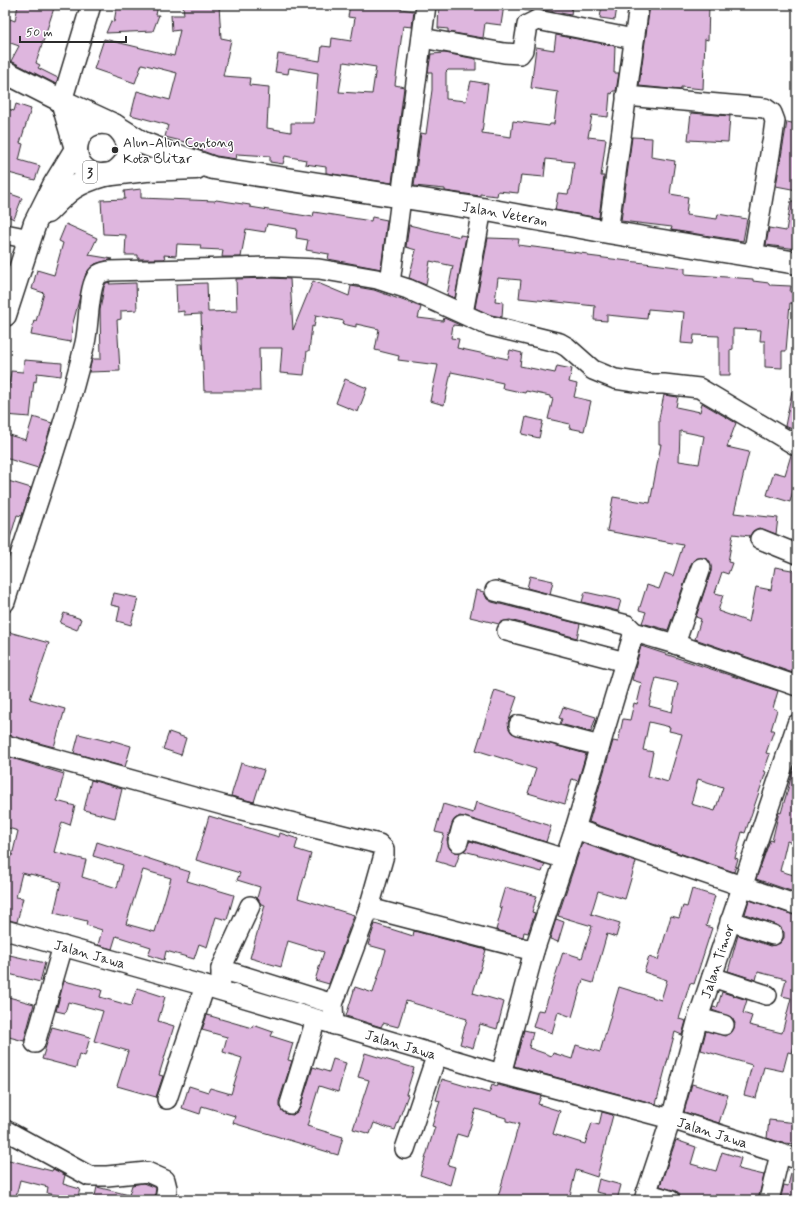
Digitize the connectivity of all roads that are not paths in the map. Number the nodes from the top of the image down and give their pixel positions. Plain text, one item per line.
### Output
1 (91, 5) edge
2 (426, 5) edge
3 (638, 5) edge
4 (422, 38) junction
5 (634, 39) junction
6 (5, 72) edge
7 (626, 96) junction
8 (62, 101) junction
9 (114, 125) junction
10 (76, 149) junction
11 (213, 168) junction
12 (104, 175) junction
13 (402, 198) junction
14 (482, 209) junction
15 (33, 231) junction
16 (608, 232) junction
17 (5, 234) edge
18 (753, 256) junction
19 (797, 263) edge
20 (390, 276) junction
21 (464, 308) junction
22 (5, 315) edge
23 (797, 446) edge
24 (760, 539) dead end
25 (797, 554) edge
26 (701, 568) dead end
27 (495, 591) dead end
28 (5, 602) edge
29 (507, 631) dead end
30 (634, 632) junction
31 (675, 644) junction
32 (625, 662) junction
33 (797, 686) edge
34 (797, 724) edge
35 (519, 725) dead end
36 (5, 745) edge
37 (600, 746) junction
38 (792, 759) edge
39 (575, 829) junction
40 (458, 842) dead end
41 (565, 859) junction
42 (742, 886) junction
43 (797, 904) edge
44 (250, 906) dead end
45 (369, 908) junction
46 (730, 921) junction
47 (5, 930) edge
48 (772, 935) dead end
49 (63, 946) junction
50 (534, 952) junction
51 (221, 969) junction
52 (712, 977) junction
53 (212, 988) junction
54 (767, 995) dead end
55 (333, 1004) junction
56 (698, 1018) junction
57 (316, 1019) junction
58 (334, 1025) junction
59 (724, 1025) dead end
60 (35, 1043) dead end
61 (437, 1054) junction
62 (501, 1074) junction
63 (167, 1099) dead end
64 (290, 1104) dead end
65 (671, 1119) junction
66 (5, 1130) edge
67 (405, 1149) dead end
68 (788, 1157) edge
69 (645, 1196) edge
70 (165, 1200) edge
71 (670, 1200) edge
72 (769, 1200) edge

1 - 8 street
2 - 4 street
3 - 5 street
4 - 5 street
4 - 13 street
5 - 7 street
6 - 8 main road, 3
7 - 16 street
7 - 18 street
8 - 9 main road, 3
8 - 10 main road, 3
9 - 10 main road, 3
9 - 11 main road, Jalan Veteran
9 - 12 main road, 3
10 - 12 main road, 3
10 - 15 main road, 3
11 - 12 main road, Jalan Veteran
11 - 13 main road, Jalan Veteran
12 - 15 main road, 3
13 - 14 main road, Jalan Veteran
13 - 20 street
14 - 16 main road, Jalan Veteran
14 - 21 street
15 - 17 street
15 - 22 main road, 3
16 - 18 main road, Jalan Veteran
18 - 19 main road, Jalan Veteran
20 - 21 street
20 - 28 street
21 - 23 street
24 - 25 street
26 - 31 street
27 - 30 street
29 - 32 street
30 - 31 street
30 - 32 street
31 - 33 street
32 - 37 street
34 - 38 street, Jalan Timor
35 - 37 street
36 - 45 street
37 - 39 street
38 - 42 street, Jalan Timor
39 - 41 street
39 - 42 street
40 - 41 street
41 - 50 street
42 - 43 street
42 - 46 street, Jalan Timor
44 - 51 street
45 - 50 street
45 - 55 street
46 - 48 street
46 - 52 street, Jalan Timor
47 - 49 street, Jalan Jawa
49 - 53 street, Jalan Jawa
49 - 60 street
50 - 62 street
51 - 53 street
51 - 55 street
52 - 54 street
52 - 56 street, Jalan Timor
53 - 57 street, Jalan Jawa
53 - 63 street
55 - 58 street
56 - 59 street
56 - 65 street, Jalan Timor
57 - 58 street, Jalan Jawa
57 - 64 street
58 - 61 street, Jalan Jawa
61 - 62 street, Jalan Jawa
61 - 67 street
62 - 65 street, Jalan Jawa
65 - 68 street, Jalan Jawa
65 - 69 street, Jalan Timor
66 - 70 street
68 - 72 street
69 - 71 street

